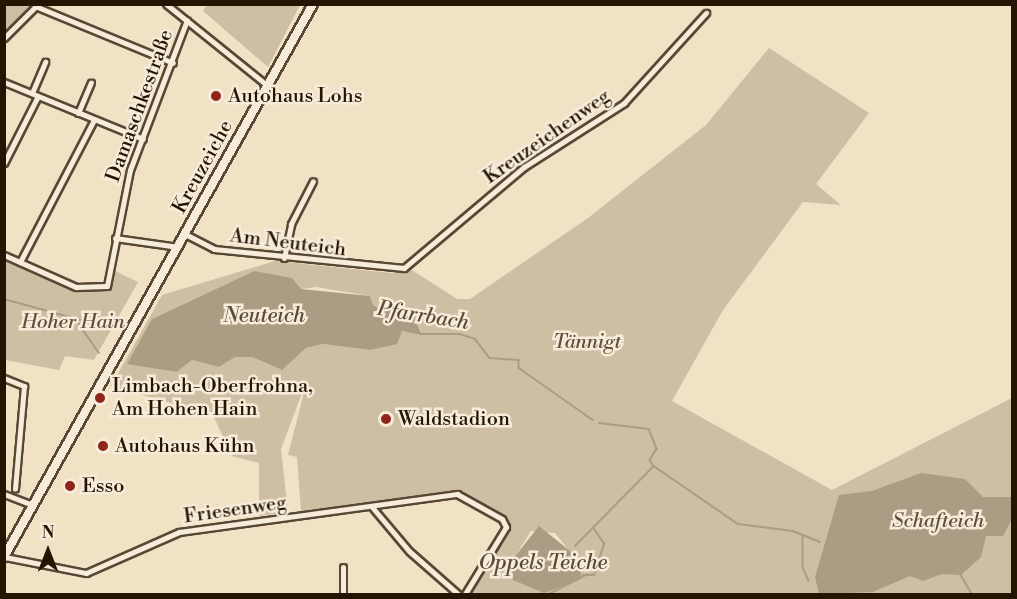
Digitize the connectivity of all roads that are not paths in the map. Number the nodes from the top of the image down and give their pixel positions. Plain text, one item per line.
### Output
1 (166, 4) edge
2 (313, 4) edge
3 (36, 5) edge
4 (706, 13) dead end
5 (187, 20) junction
6 (4, 38) edge
7 (45, 62) dead end
8 (173, 63) junction
9 (4, 82) edge
10 (91, 83) dead end
11 (268, 86) junction
12 (32, 93) junction
13 (38, 96) junction
14 (78, 113) junction
15 (94, 120) junction
16 (142, 139) junction
17 (4, 163) edge
18 (313, 181) dead end
19 (185, 234) junction
20 (115, 238) junction
21 (178, 247) junction
22 (4, 255) edge
23 (284, 258) junction
24 (20, 262) junction
25 (392, 269) joint
26 (4, 378) edge
27 (15, 489) dead end
28 (4, 494) edge
29 (33, 505) junction
30 (372, 507) junction
31 (5, 557) edge
32 (343, 567) dead end
33 (343, 594) edge
34 (458, 594) edge
35 (465, 594) edge

1 - 5 street
2 - 11 main road, Kreuzeiche
3 - 6 street
3 - 8 street
4 - 25 street, Kreuzeichenweg
5 - 8 street, Damaschkestraße
5 - 11 street
7 - 12 street
8 - 16 street, Damaschkestraße
9 - 12 street
10 - 14 street
11 - 19 main road, Kreuzeiche
12 - 13 street
13 - 14 street
13 - 17 street
14 - 15 street
15 - 16 street
15 - 24 street
16 - 20 street, Damaschkestraße
18 - 23 street
19 - 21 main road, Kreuzeiche
19 - 23 street, Am Neuteich
20 - 21 street
20 - 24 street, Damaschkestraße
21 - 29 main road, Kreuzeiche
22 - 24 street
23 - 25 street, Am Neuteich
26 - 27 street
28 - 29 street
29 - 31 main road, Kreuzeiche
30 - 31 street, Friesenweg
30 - 34 street
30 - 35 street, Friesenweg
32 - 33 street

